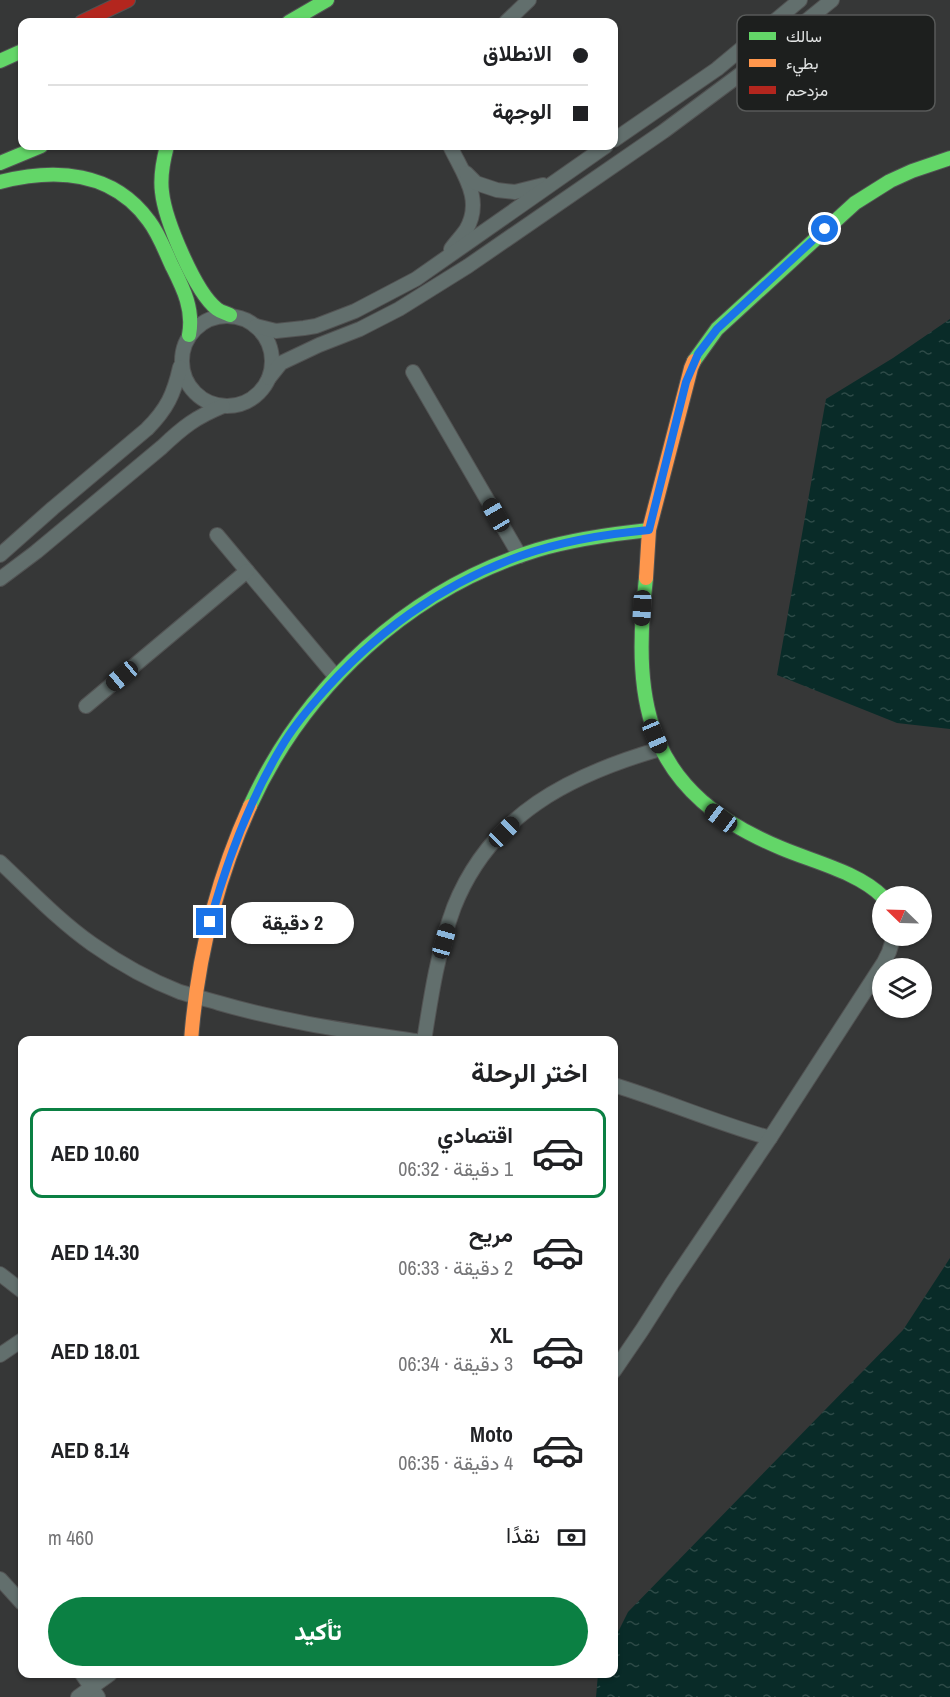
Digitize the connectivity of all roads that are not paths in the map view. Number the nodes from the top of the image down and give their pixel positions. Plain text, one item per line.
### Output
1 (128, 0) edge
2 (327, 0) edge
3 (342, 0) edge
4 (529, 0) edge
5 (800, 0) edge
6 (832, 0) edge
7 (782, 15) edge
8 (814, 15) edge
9 (90, 18) edge
10 (295, 18) edge
11 (319, 18) edge
12 (510, 18) edge
13 (737, 52) edge
14 (18, 53) edge
15 (0, 61) edge
16 (737, 78) edge
17 (618, 137) edge
18 (31, 150) edge
19 (166, 150) edge
20 (452, 150) edge
21 (600, 150) edge
22 (950, 158) edge
23 (0, 163) edge
24 (460, 167) junction
25 (0, 182) edge
26 (551, 184) junction
27 (443, 259) junction
28 (230, 315) junction
29 (256, 326) junction
30 (189, 335) junction
31 (182, 362) junction
32 (413, 372) dead end
33 (268, 378) junction
34 (223, 406) junction
35 (649, 530) junction
36 (217, 535) dead end
37 (0, 555) edge
38 (519, 556) junction
39 (247, 571) junction
40 (0, 579) edge
41 (336, 677) junction
42 (86, 706) dead end
43 (660, 748) junction
44 (0, 862) edge
45 (872, 887) edge
46 (892, 946) edge
47 (197, 997) junction
48 (192, 1036) edge
49 (384, 1036) edge
50 (425, 1036) edge
51 (618, 1086) edge
52 (770, 1138) junction
53 (0, 1274) edge
54 (18, 1288) edge
55 (18, 1343) edge
56 (0, 1354) edge
57 (618, 1365) edge
58 (0, 1579) edge
59 (18, 1599) edge
60 (84, 1678) edge
61 (107, 1678) edge
62 (95, 1692) edge
63 (78, 1697) edge

1 - 9 main road
2 - 10 main road
3 - 11 main road
4 - 12 street
5 - 7 street
6 - 8 street
13 - 17 street
14 - 15 main road
16 - 33 street
18 - 23 main road
19 - 28 main road
20 - 24 street
21 - 26 street
22 - 35 main road
24 - 26 street
24 - 27 street
25 - 30 main road
26 - 27 street
27 - 29 street
28 - 29 street
28 - 30 street
29 - 33 street
30 - 31 street
31 - 34 street
31 - 37 street
32 - 38 street
33 - 34 street
34 - 40 street
35 - 38 main road
35 - 43 main road
36 - 39 street
38 - 41 main road
39 - 41 street
39 - 42 street
41 - 47 main road
43 - 45 main road
43 - 50 street
44 - 47 street
46 - 52 street
47 - 48 main road
47 - 49 street
51 - 52 street
52 - 57 street
53 - 54 street
55 - 56 street
58 - 59 street
60 - 62 street
61 - 62 street
62 - 63 street

